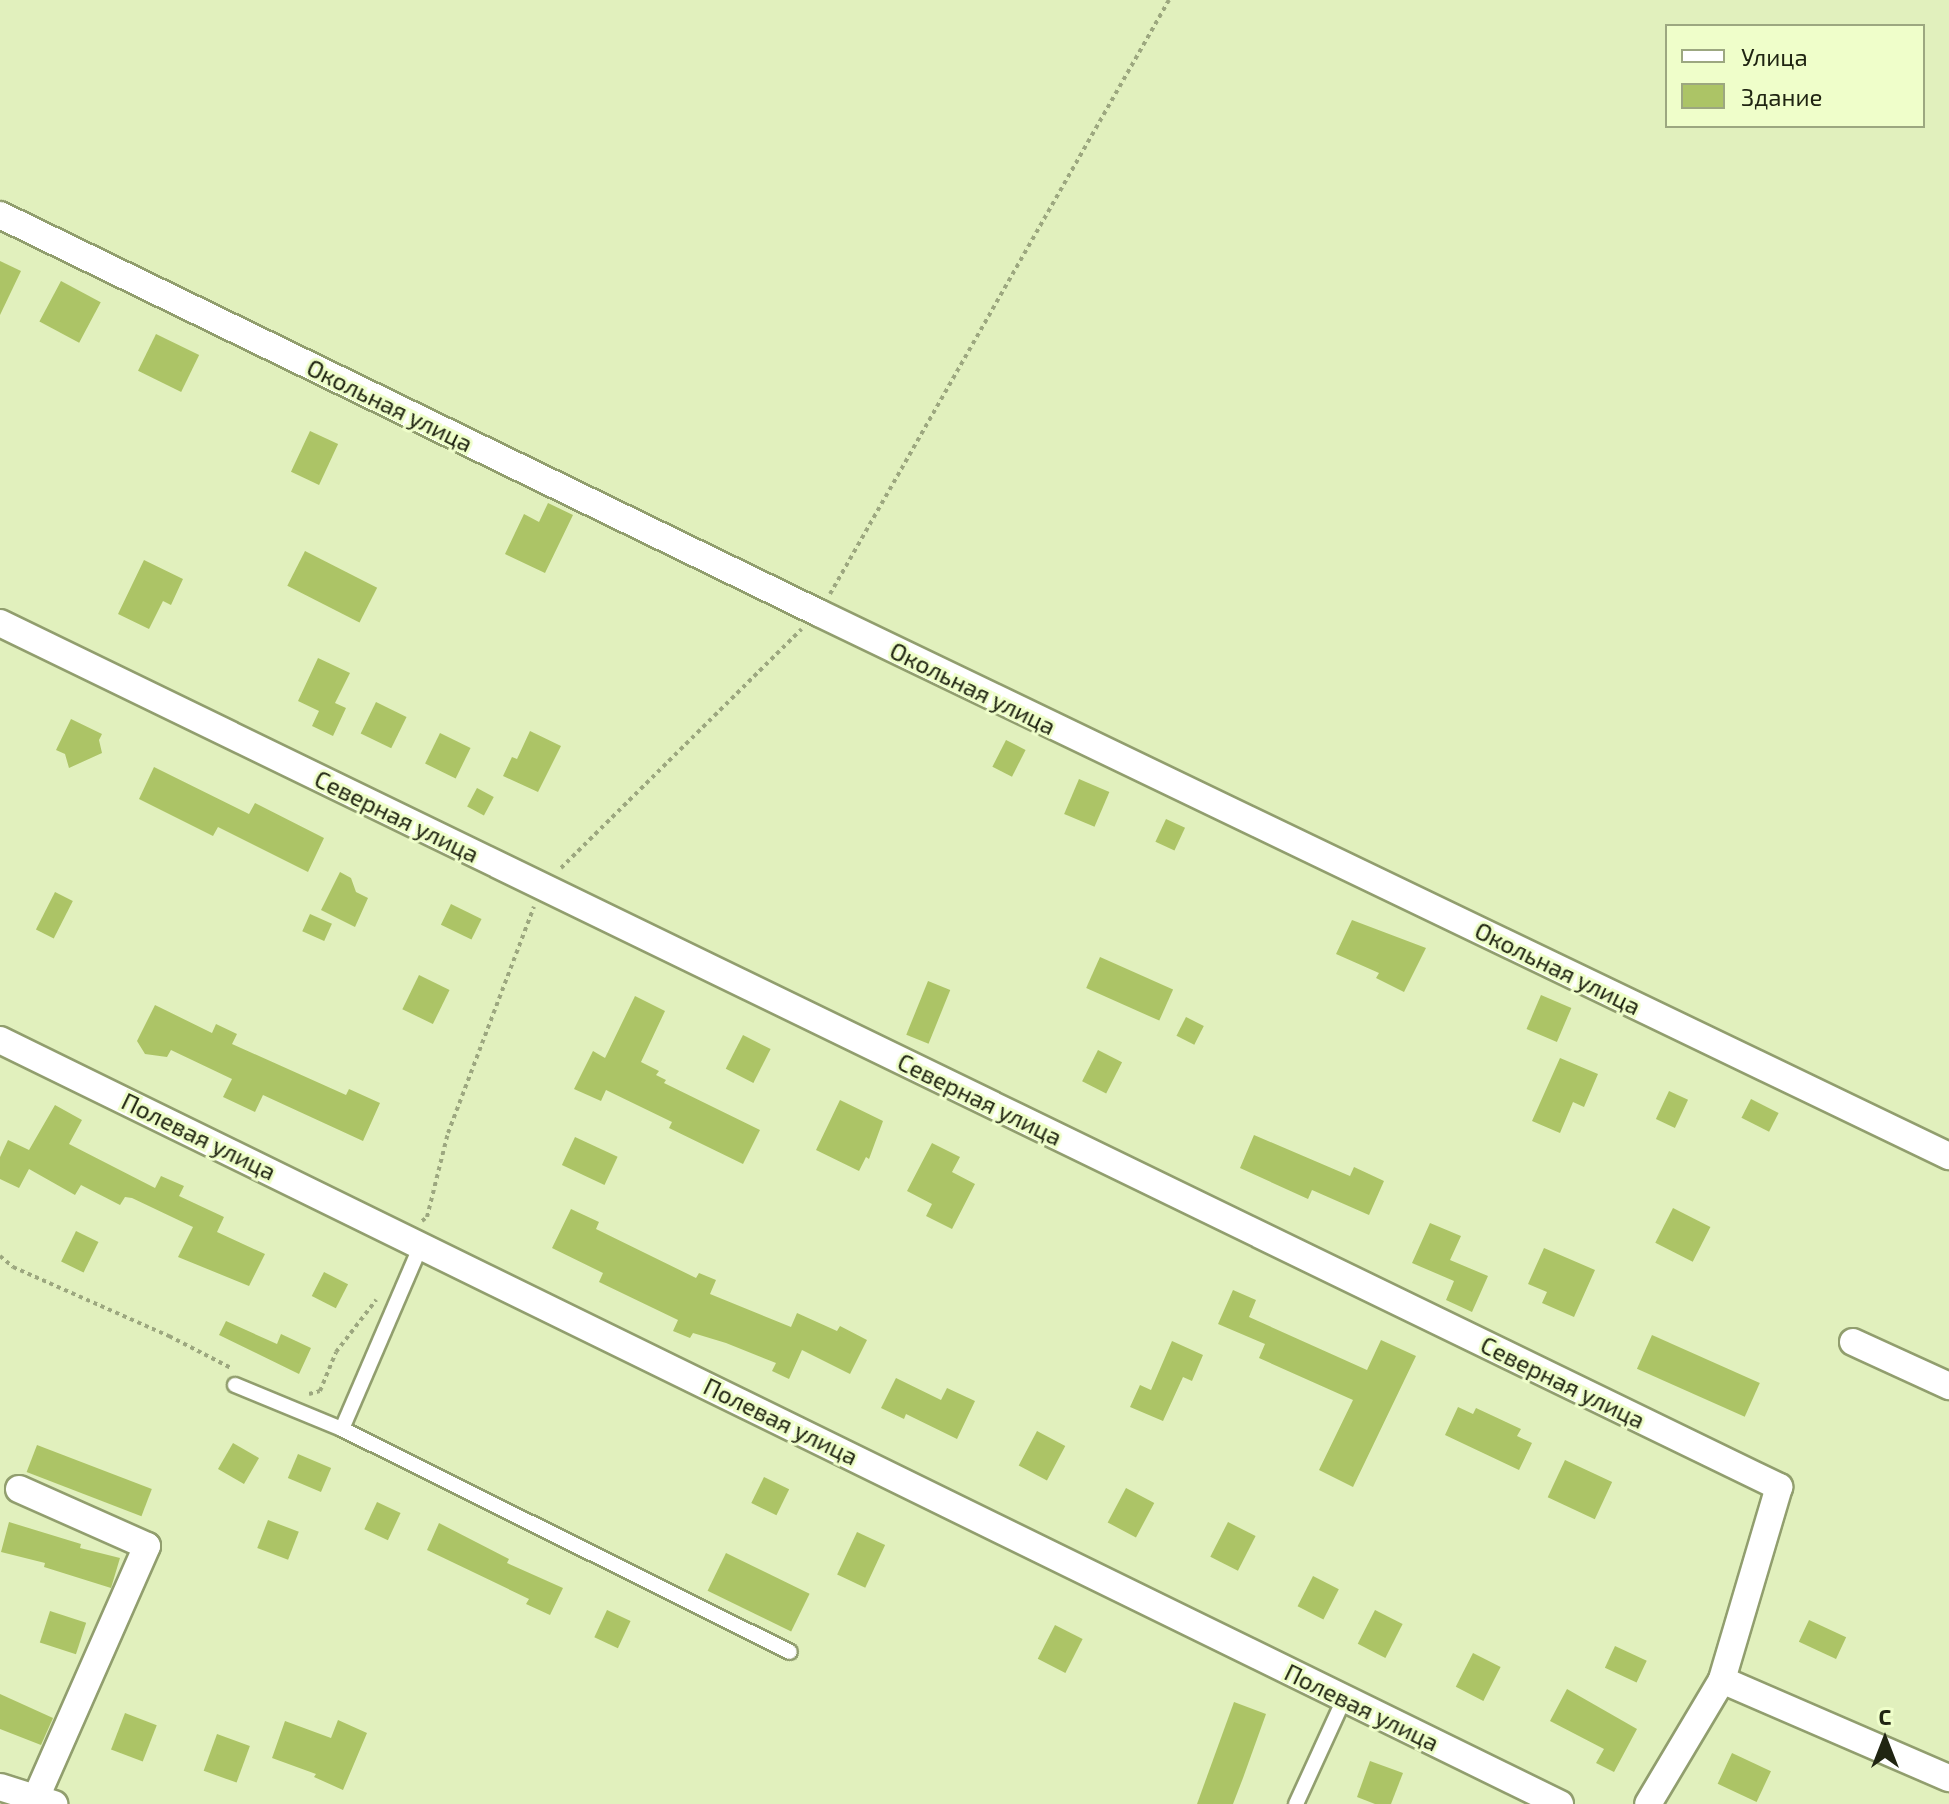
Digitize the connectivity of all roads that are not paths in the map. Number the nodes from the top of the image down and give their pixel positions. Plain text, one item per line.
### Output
1 (0, 215) edge
2 (0, 623) edge
3 (0, 1040) edge
4 (1949, 1156) edge
5 (414, 1239) junction
6 (1853, 1342) dead end
7 (238, 1379) road end
8 (1949, 1386) edge
9 (342, 1429) junction
10 (19, 1489) dead end
11 (790, 1652) dead end
12 (1722, 1680) junction
13 (1344, 1699) junction
14 (1949, 1778) edge
15 (0, 1787) edge
16 (41, 1802) edge
17 (1296, 1804) edge
18 (1560, 1804) edge
19 (1648, 1804) edge

1 - 4 street, Окольная улица
2 - 12 street, Северная улица
3 - 5 street, Полевая улица
5 - 9 lane
5 - 13 street, Полевая улица
6 - 8 street
7 - 9 lane
9 - 11 lane
10 - 16 street
12 - 14 street
12 - 19 street
13 - 17 lane
13 - 18 street, Полевая улица
15 - 16 street

